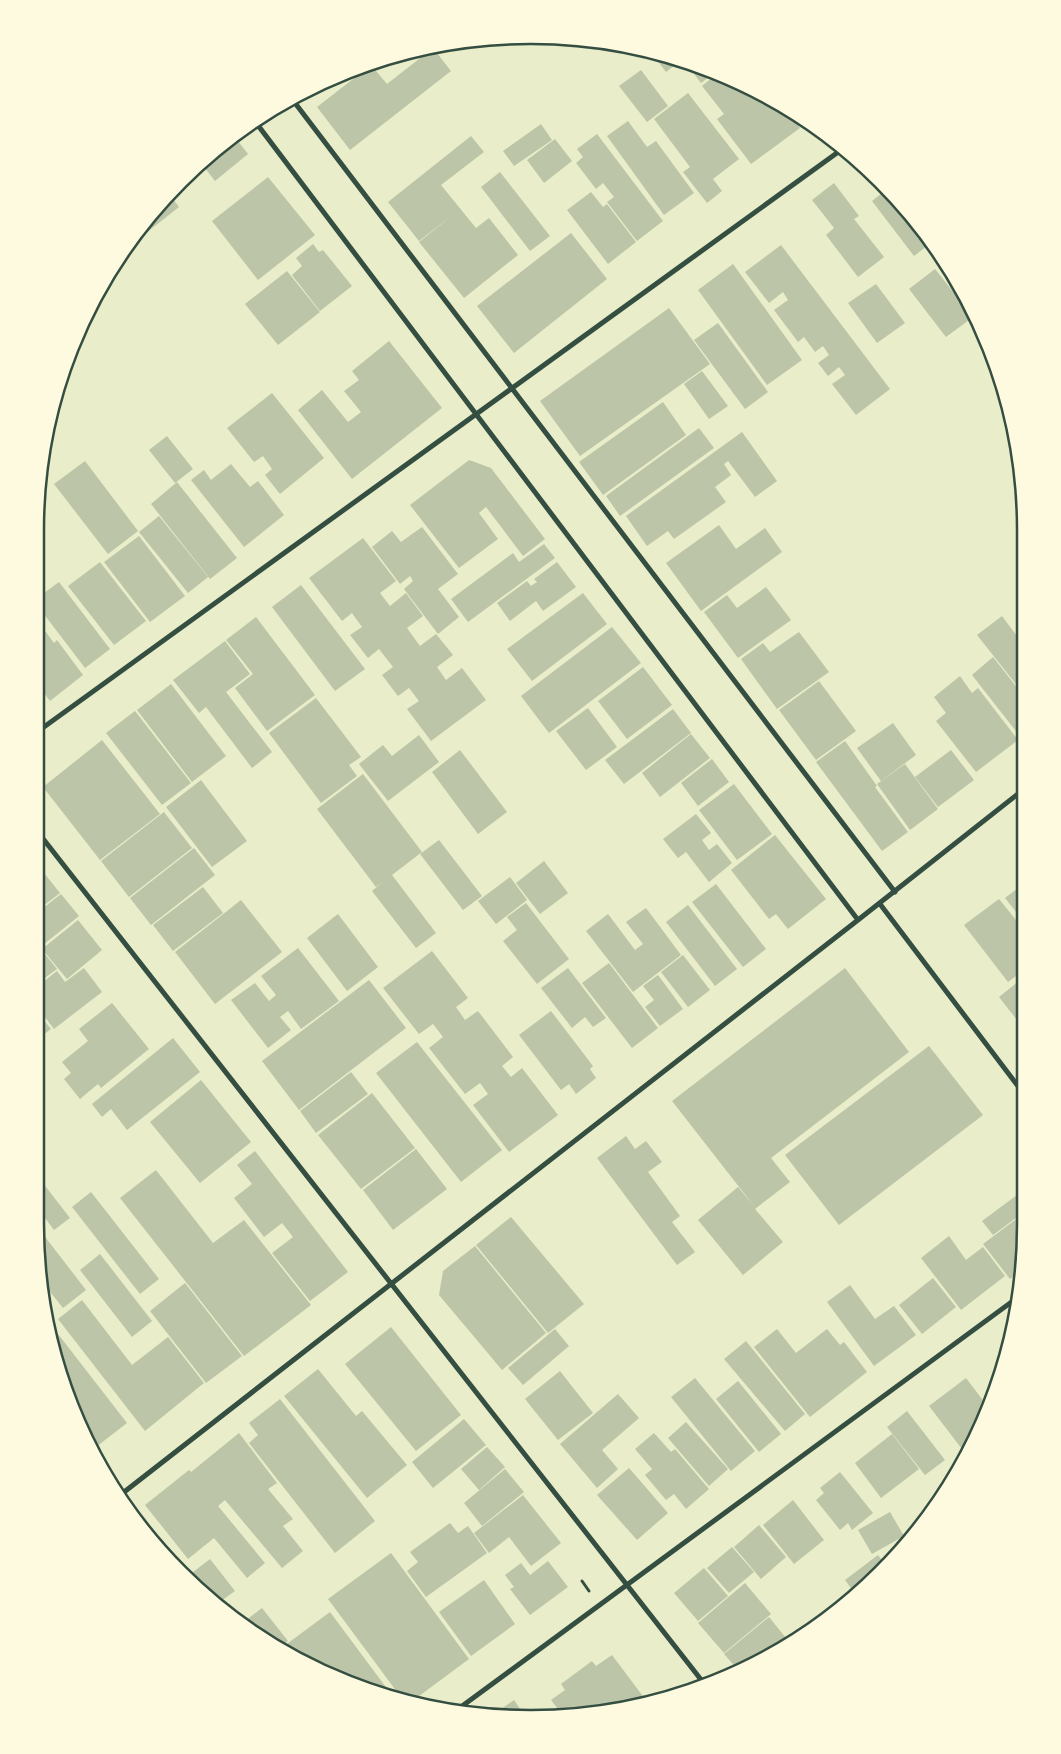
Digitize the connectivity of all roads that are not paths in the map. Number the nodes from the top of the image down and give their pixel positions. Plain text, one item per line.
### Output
1 (296, 104) edge
2 (259, 127) edge
3 (838, 153) edge
4 (512, 388) junction
5 (476, 414) junction
6 (44, 727) edge
7 (1017, 795) edge
8 (44, 839) edge
9 (895, 892) junction
10 (880, 904) junction
11 (858, 920) junction
12 (1017, 1085) edge
13 (392, 1283) junction
14 (1010, 1303) edge
15 (125, 1492) edge
16 (627, 1585) junction
17 (701, 1679) edge
18 (463, 1705) edge

1 - 4 street
2 - 5 street
3 - 4 street
4 - 5 street
4 - 9 street
5 - 6 street
5 - 11 street
7 - 9 street
8 - 13 street
9 - 10 street
10 - 11 street
10 - 12 street
11 - 13 street
13 - 15 street
13 - 16 street
14 - 16 street
16 - 17 street
16 - 18 street

